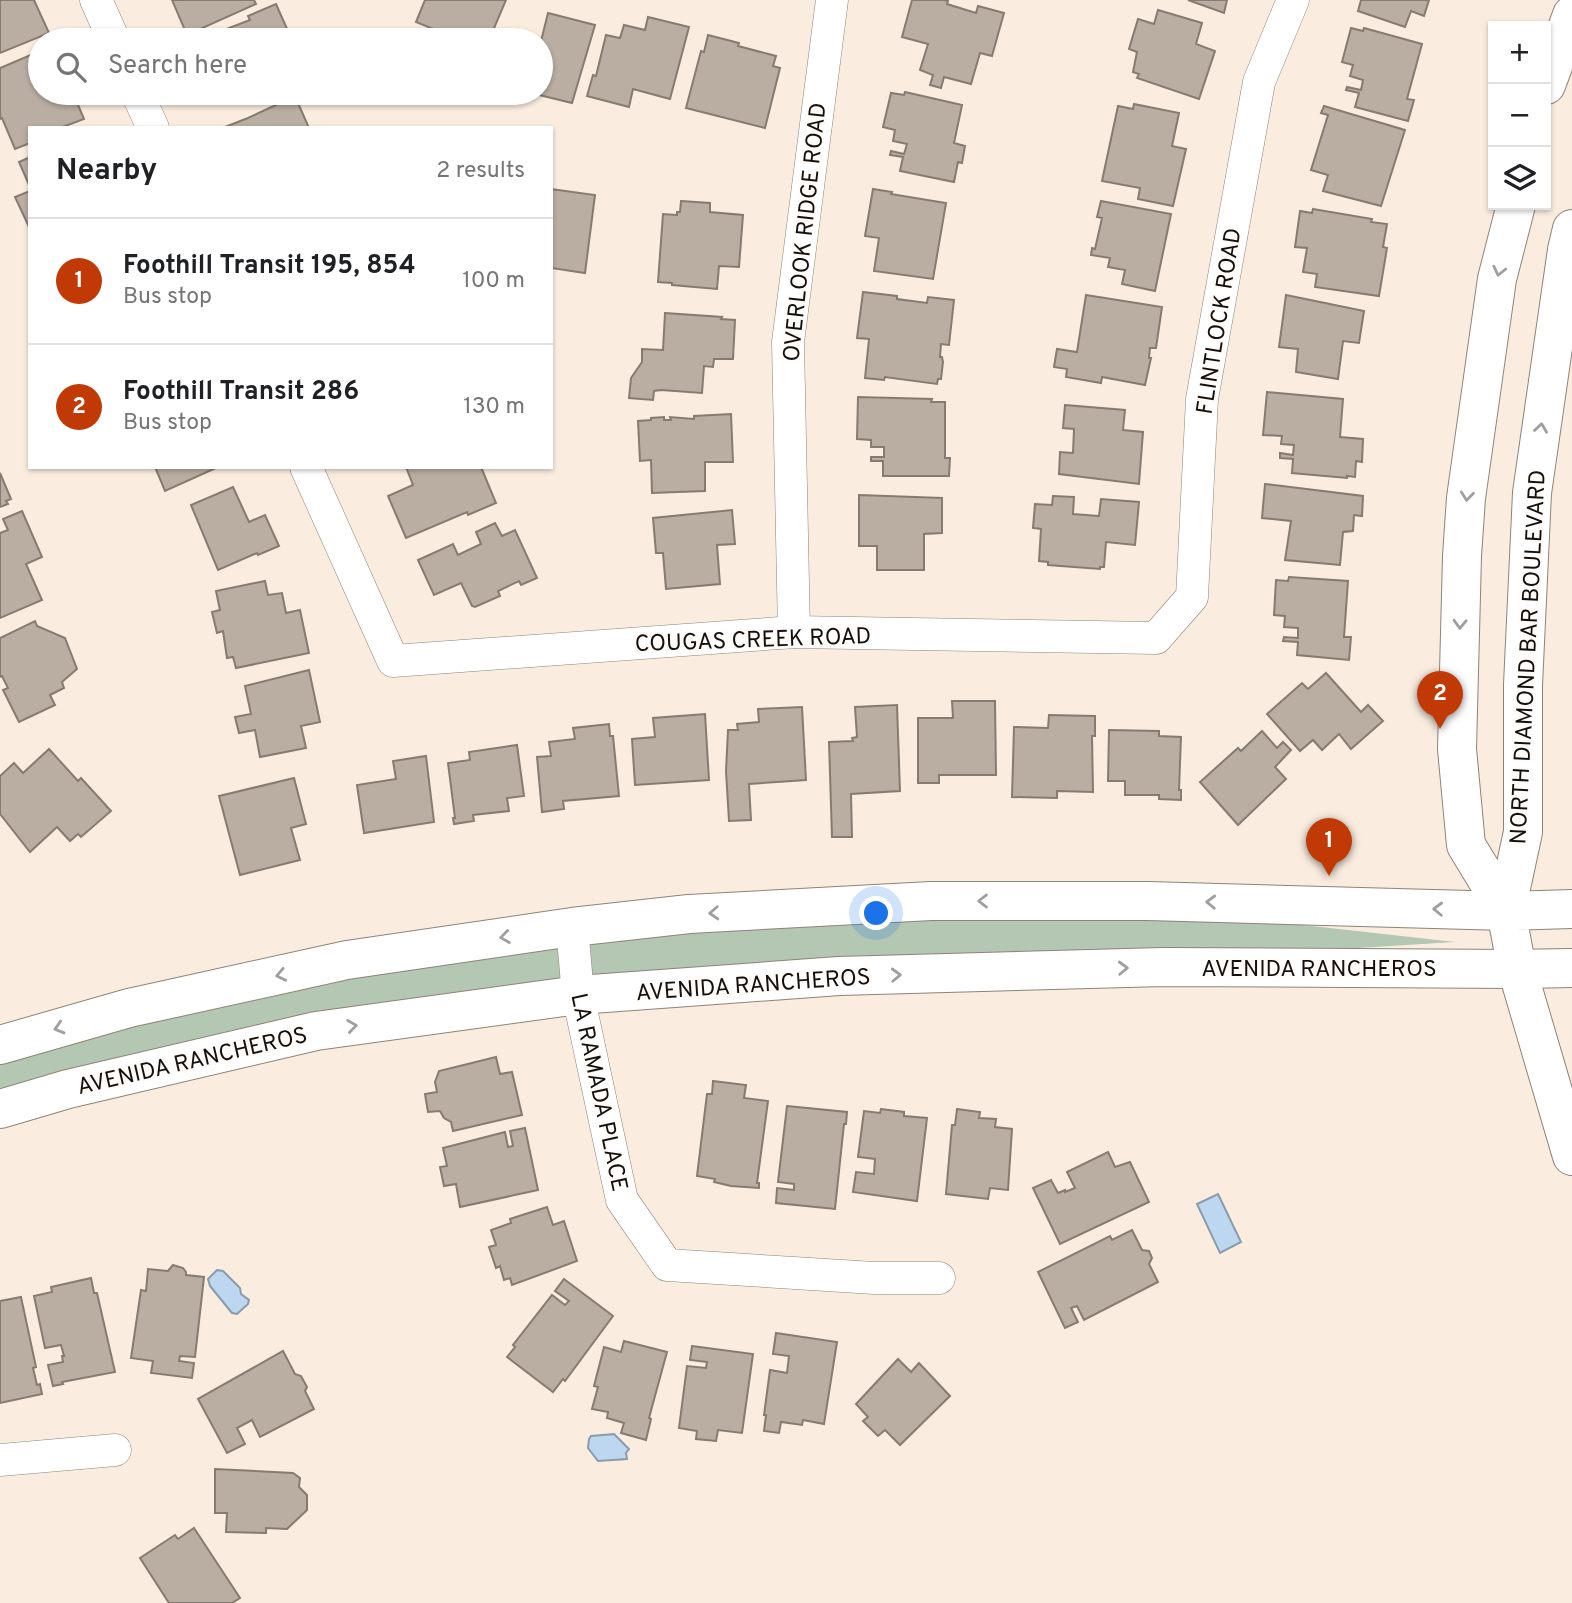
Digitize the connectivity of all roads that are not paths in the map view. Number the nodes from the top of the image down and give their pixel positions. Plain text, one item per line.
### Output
1 (96, 0) edge
2 (832, 0) edge
3 (1293, 0) edge
4 (1572, 15) edge
5 (109, 28) edge
6 (1546, 84) edge
7 (142, 105) edge
8 (152, 126) edge
9 (1515, 210) edge
10 (1572, 229) edge
11 (307, 469) edge
12 (794, 632) junction
13 (1156, 638) joint
14 (1572, 909) edge
15 (1506, 911) junction
16 (572, 927) junction
17 (1572, 968) edge
18 (1517, 969) junction
19 (578, 995) junction
20 (0, 1045) edge
21 (0, 1109) edge
22 (1572, 1156) edge
23 (939, 1278) dead end
24 (115, 1450) dead end
25 (0, 1460) edge

1 - 5 street
2 - 12 street, OVERLOOK RIDGE ROAD
3 - 13 street, FLINTLOCK ROAD
4 - 6 main road
7 - 8 street
9 -> 15 main road, NORTH DIAMOND BAR BOULEVARD
15 -> 10 main road, NORTH DIAMOND BAR BOULEVARD
11 - 12 street, COUGAS CREEK ROAD
12 - 13 street, COUGAS CREEK ROAD
14 - 15 main road
15 -> 16 main road
15 - 18 main road
16 - 19 street, LA RAMADA PLACE
16 -> 20 main road
17 - 18 main road, AVENIDA RANCHEROS
19 -> 18 main road, AVENIDA RANCHEROS
18 - 22 main road
21 -> 19 main road, AVENIDA RANCHEROS
19 - 23 street, LA RAMADA PLACE
24 - 25 street

